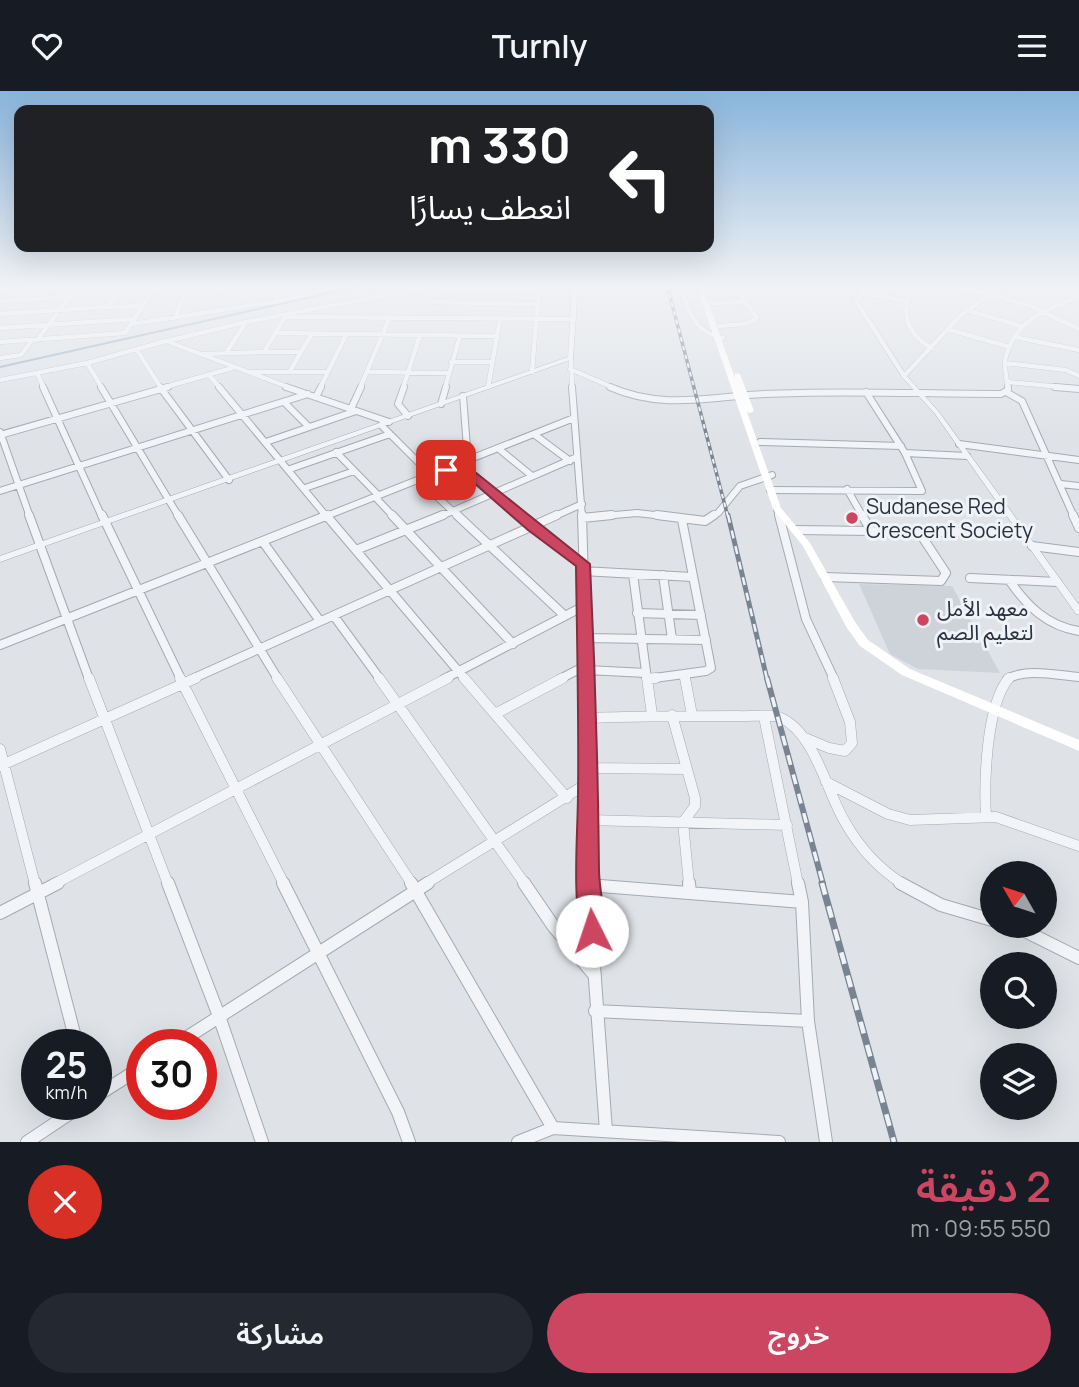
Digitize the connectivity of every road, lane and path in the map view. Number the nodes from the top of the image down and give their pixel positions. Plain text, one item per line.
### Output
1 (41, 334) edge
2 (121, 334) edge
3 (194, 334) edge
4 (238, 334) edge
5 (275, 334) edge
6 (312, 334) edge
7 (314, 334) edge
8 (534, 334) edge
9 (573, 334) edge
10 (710, 334) edge
11 (719, 334) edge
12 (875, 334) edge
13 (916, 334) edge
14 (946, 334) edge
15 (964, 334) edge
16 (1017, 334) edge
17 (346, 335) junction
18 (384, 335) junction
19 (420, 335) junction
20 (460, 336) junction
21 (496, 336) joint
22 (720, 337) junction
23 (1015, 337) junction
24 (35, 340) junction
25 (166, 341) junction
26 (0, 342) edge
27 (1010, 347) junction
28 (931, 348) junction
29 (137, 350) junction
30 (1079, 350) edge
31 (264, 352) junction
32 (301, 352) junction
33 (197, 353) junction
34 (226, 353) junction
35 (0, 358) edge
36 (571, 358) junction
37 (451, 362) junction
38 (492, 362) junction
39 (87, 363) junction
40 (1004, 363) junction
41 (232, 368) junction
42 (570, 369) junction
43 (242, 372) junction
44 (290, 372) junction
45 (328, 372) junction
46 (369, 372) junction
47 (408, 372) junction
48 (532, 372) junction
49 (37, 373) junction
50 (448, 373) junction
51 (209, 375) junction
52 (904, 376) junction
53 (1079, 376) edge
54 (0, 380) edge
55 (1008, 382) junction
56 (488, 387) junction
57 (161, 389) junction
58 (1079, 389) edge
59 (866, 392) junction
60 (920, 393) junction
61 (1006, 393) junction
62 (308, 394) junction
63 (740, 395) junction
64 (463, 396) junction
65 (316, 397) junction
66 (284, 402) junction
67 (111, 403) junction
68 (441, 404) junction
69 (354, 410) junction
70 (244, 415) junction
71 (408, 416) junction
72 (573, 418) junction
73 (57, 419) junction
74 (385, 424) junction
75 (309, 427) junction
76 (192, 431) junction
77 (0, 434) edge
78 (390, 434) junction
79 (535, 435) junction
80 (266, 442) junction
81 (761, 442) junction
82 (959, 444) junction
83 (138, 448) junction
84 (499, 449) junction
85 (903, 449) junction
86 (336, 452) junction
87 (967, 456) junction
88 (1048, 456) junction
89 (574, 459) junction
90 (1079, 460) edge
91 (282, 461) junction
92 (464, 463) junction
93 (81, 466) junction
94 (290, 469) junction
95 (355, 471) junction
96 (431, 475) junction
97 (532, 476) junction
98 (768, 476) junction
99 (229, 480) junction
100 (419, 480) junction
101 (1060, 484) junction
102 (20, 485) junction
103 (1079, 487) edge
104 (305, 488) junction
105 (847, 489) junction
106 (774, 490) junction
107 (0, 491) edge
108 (493, 494) junction
109 (378, 497) junction
110 (170, 500) junction
111 (582, 503) junction
112 (454, 511) junction
113 (781, 513) junction
114 (328, 516) junction
115 (1077, 517) edge
116 (582, 518) junction
117 (682, 520) junction
118 (106, 523) junction
119 (533, 527) junction
120 (1079, 528) edge
121 (408, 529) junction
122 (797, 530) junction
123 (871, 531) junction
124 (919, 532) junction
125 (1023, 533) junction
126 (263, 542) junction
127 (41, 545) junction
128 (489, 546) junction
129 (1031, 546) junction
130 (356, 550) junction
131 (1079, 552) edge
132 (0, 559) edge
133 (207, 563) junction
134 (443, 566) junction
135 (583, 568) junction
136 (633, 574) junction
137 (663, 575) junction
138 (692, 577) junction
139 (825, 577) junction
140 (970, 578) dead end
141 (1009, 580) junction
142 (1057, 582) junction
143 (136, 591) junction
144 (389, 591) junction
145 (584, 606) junction
146 (1079, 612) edge
147 (637, 614) junction
148 (668, 614) junction
149 (701, 615) junction
150 (334, 616) junction
151 (565, 616) junction
152 (66, 619) junction
153 (320, 621) junction
154 (1079, 631) edge
155 (586, 638) junction
156 (641, 639) junction
157 (672, 639) junction
158 (706, 640) junction
159 (513, 644) junction
160 (0, 645) edge
161 (259, 650) junction
162 (587, 668) junction
163 (459, 673) junction
164 (685, 675) junction
165 (646, 676) junction
166 (1079, 677) edge
167 (182, 684) junction
168 (398, 706) junction
169 (996, 712) junction
170 (495, 714) junction
171 (652, 715) junction
172 (672, 715) junction
173 (692, 715) junction
174 (764, 717) junction
175 (106, 718) junction
176 (588, 718) junction
177 (797, 734) junction
178 (322, 745) junction
179 (1079, 746) edge
180 (0, 749) edge
181 (2, 765) edge
182 (588, 768) junction
183 (687, 769) junction
184 (827, 782) junction
185 (588, 783) junction
186 (237, 788) junction
187 (567, 798) junction
188 (986, 817) junction
189 (588, 820) junction
190 (683, 822) junction
191 (787, 825) junction
192 (150, 835) junction
193 (497, 842) junction
194 (1079, 846) edge
195 (588, 885) junction
196 (416, 890) junction
197 (39, 893) junction
198 (690, 893) junction
199 (802, 902) junction
200 (0, 913) edge
201 (980, 918) edge
202 (1039, 938) edge
203 (318, 951) junction
204 (1079, 958) edge
205 (595, 976) junction
206 (595, 1011) junction
207 (219, 1016) junction
208 (808, 1021) junction
209 (73, 1029) edge
210 (199, 1029) edge
211 (60, 1120) edge
212 (553, 1128) junction
213 (606, 1132) junction
214 (27, 1142) edge
215 (262, 1142) edge
216 (409, 1142) edge
217 (518, 1142) edge
218 (779, 1142) edge
219 (826, 1142) edge

1 - 24 street
2 - 24 street
3 - 25 street
4 - 34 street
5 - 31 street
6 - 32 street
7 - 17 street
8 - 48 street
9 - 36 street
10 - 22 street
11 - 22 main road
12 - 52 street
13 - 28 street
14 - 28 street
15 - 27 street
16 - 23 street
17 - 18 street
17 - 45 street
18 - 19 street
18 - 46 street
19 - 20 street
19 - 47 street
20 - 21 street
20 - 37 street
21 - 38 street
22 - 63 main road
23 - 27 street
23 - 30 street
24 - 26 street
24 - 35 street
25 - 29 street
25 - 33 street
27 - 40 street
28 - 52 street
29 - 39 street
29 - 57 street
31 - 32 street
31 - 34 street
32 - 44 street
33 - 34 street
33 - 41 street
36 - 42 street
36 - 48 street
37 - 38 street
37 - 50 street
38 - 56 street
39 - 49 street
39 - 67 street
40 - 53 street
40 - 55 street
41 - 43 street
41 - 51 street
42 - 63 street
42 - 72 street
43 - 44 street
43 - 62 street
44 - 45 street
45 - 65 street
46 - 47 street
46 - 69 street
47 - 50 street
47 - 71 street
48 - 56 street
49 - 54 street
49 - 73 street
50 - 68 street
51 - 57 street
51 - 70 street
52 - 60 street
55 - 58 street
55 - 61 street
56 - 64 street
57 - 67 street
57 - 76 street
59 - 60 street
59 - 63 street
59 - 85 street
60 - 61 street
60 - 82 street
61 - 88 street
62 - 65 street
62 - 66 street
63 - 81 main road
63 - 98 main road
64 - 68 street
64 - 92 street
65 - 69 street
66 - 70 street
66 - 75 street
67 - 73 street
67 - 83 street
68 - 71 street
69 - 74 street
69 - 75 street
70 - 76 street
70 - 80 street
71 - 74 street
72 - 79 street
72 - 89 street
73 - 77 street
73 - 93 street
74 - 78 street
74 - 91 street
75 - 80 street
76 - 83 street
76 - 99 street
77 - 102 street
78 - 86 street
78 - 96 street
79 - 84 street
79 - 89 street
80 - 91 street
81 - 85 street
81 - 98 main road
82 - 87 street
82 - 88 street
83 - 93 street
83 - 110 street
84 - 92 street
84 - 97 street
85 - 87 street
85 - 105 street
86 - 94 street
86 - 95 street
87 - 125 street
88 - 90 street
88 - 101 street
89 - 97 street
89 - 111 street
91 - 94 street
91 - 99 street
92 - 96 street
92 - 108 street
93 - 102 street
93 - 118 street
94 - 104 street
95 - 104 street
95 - 109 street
96 - 100 street
97 - 108 street
98 - 106 main road
98 - 117 street
99 - 110 street
100 - 109 street
100 - 112 street
101 - 103 street
101 - 115 street
102 - 107 street
102 - 127 street
104 - 114 street
105 - 106 street
105 - 123 street
106 - 113 main road
108 - 112 street
108 - 119 street
109 - 114 street
109 - 121 street
110 - 118 street
110 - 133 street
111 - 116 street
111 - 119 street
112 - 121 street
112 - 128 street
113 - 122 main road
113 - 177 street
114 - 126 street
114 - 130 street
115 - 120 street
116 - 117 street
116 - 135 street
117 - 138 street
118 - 127 street
118 - 143 street
119 - 128 street
119 - 135 street
121 - 130 street
121 - 134 street
122 - 123 street
122 - 139 main road
123 - 124 street
124 - 125 street
124 - 139 street
125 - 129 street
126 - 133 street
126 - 153 street
127 - 132 street
127 - 152 street
128 - 134 street
128 - 151 street
129 - 131 street
129 - 142 street
130 - 144 street
133 - 143 street
133 - 161 street
134 - 144 street
134 - 159 street
135 - 136 street
135 - 145 street
136 - 137 street
136 - 147 street
137 - 138 street
137 - 148 street
138 - 149 street
139 - 169 main road
140 - 141 street
141 - 142 street
141 - 154 street
142 - 146 street
143 - 152 street
143 - 167 street
144 - 150 street
144 - 163 street
145 - 151 street
145 - 155 street
147 - 148 street
147 - 156 street
148 - 149 street
148 - 157 street
149 - 158 street
150 - 153 street
150 - 168 street
151 - 159 street
152 - 160 street
152 - 175 street
153 - 161 street
155 - 156 street
155 - 162 street
156 - 157 street
156 - 165 street
157 - 158 street
158 - 164 street
159 - 163 street
161 - 167 street
161 - 178 street
162 - 165 street
162 - 170 street
162 - 176 street
163 - 168 street
163 - 170 street
164 - 165 street
164 - 173 street
165 - 171 street
166 - 169 street
167 - 175 street
167 - 186 street
168 - 178 street
168 - 193 street
169 - 179 main road
169 - 188 street
170 - 187 street
171 - 172 street
171 - 176 street
172 - 173 street
172 - 183 street
173 - 174 street
174 - 177 street
174 - 191 street
175 - 181 street
175 - 192 street
176 - 182 street
177 - 184 street
178 - 186 street
178 - 196 street
180 - 181 street
181 - 197 street
182 - 183 street
182 - 185 street
183 - 190 street
184 - 188 street
184 - 201 street
185 - 187 street
185 - 189 street
186 - 192 street
186 - 203 street
187 - 193 street
188 - 194 street
189 - 190 street
189 - 195 street
190 - 191 street
190 - 198 street
191 - 199 street
192 - 197 street
192 - 207 street
193 - 196 street
193 - 205 street
195 - 198 street
195 - 205 street
196 - 203 street
196 - 212 street
197 - 200 street
197 - 209 street
198 - 199 street
199 - 208 street
202 - 204 street
203 - 207 street
203 - 216 street
205 - 206 street
206 - 208 street
206 - 213 street
207 - 210 street
207 - 215 street
208 - 219 street
211 - 214 street
212 - 213 street
212 - 217 street
213 - 218 street

